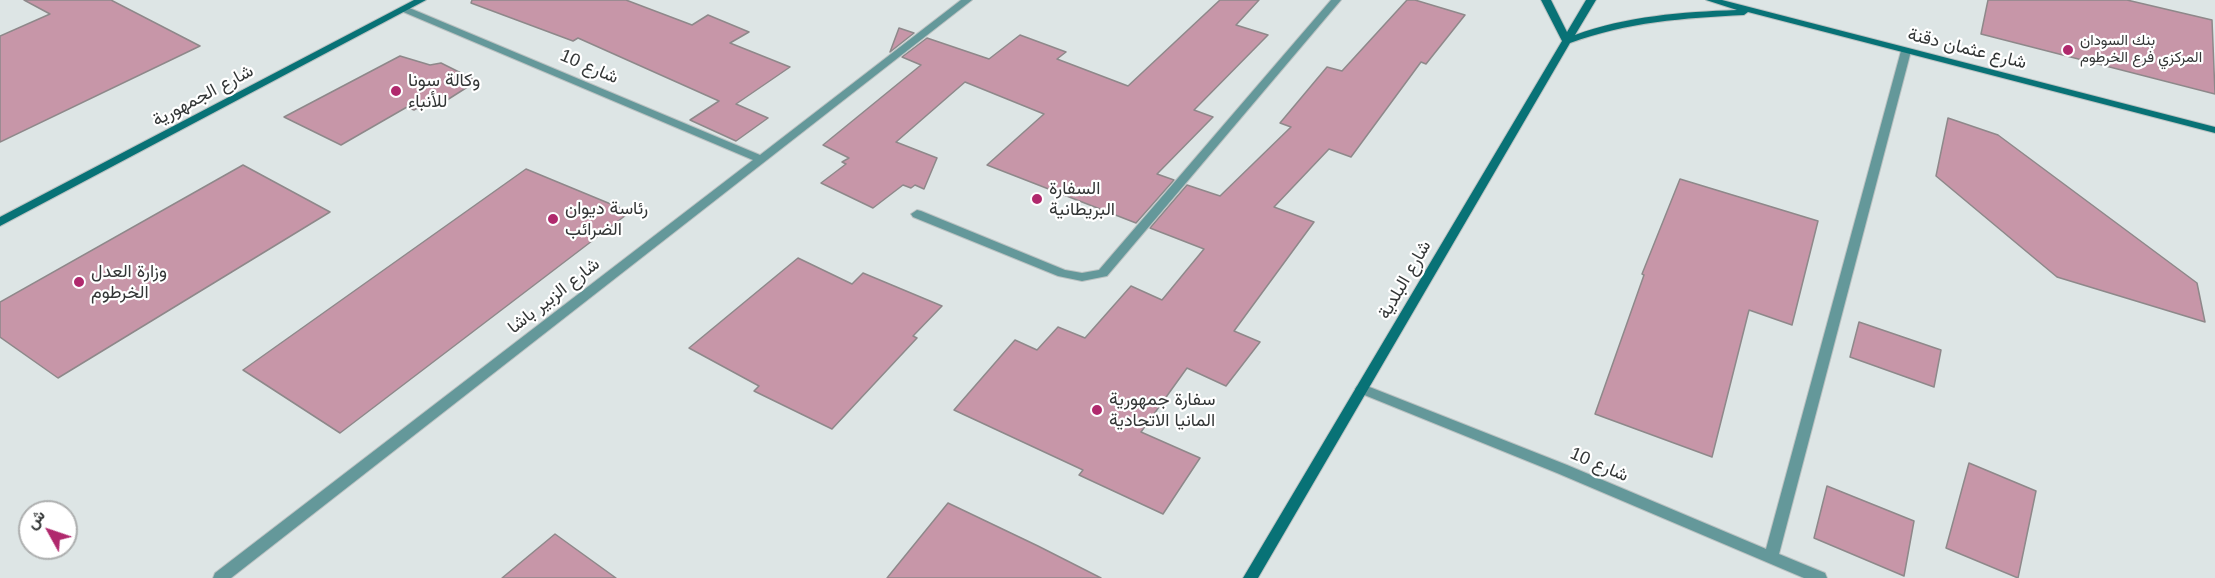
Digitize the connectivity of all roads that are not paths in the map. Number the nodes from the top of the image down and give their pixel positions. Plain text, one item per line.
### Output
1 (421, 0) edge
2 (967, 0) edge
3 (1336, 0) edge
4 (1546, 0) edge
5 (1591, 0) edge
6 (1711, 0) edge
7 (1738, 0) edge
8 (404, 9) junction
9 (1755, 12) junction
10 (1567, 41) junction
11 (1906, 51) junction
12 (2215, 130) edge
13 (760, 159) junction
14 (917, 214) dead end
15 (0, 222) edge
16 (1362, 389) junction
17 (1771, 557) junction
18 (220, 578) edge
19 (1250, 578) edge
20 (1820, 578) edge

1 - 8 street, شارع الجمهورية
2 - 13 street, شارع الزبير باشا
3 - 14 street
4 - 10 street
5 - 10 street, شارع البلدية
6 - 9 street, شارع عثمان دقنة
7 - 9 street
8 - 13 street, شارع 10
8 - 15 street, شارع الجمهورية
9 - 10 street
9 - 11 street, شارع عثمان دقنة
10 - 16 street, شارع البلدية
11 - 12 street, شارع عثمان دقنة
11 - 17 street
13 - 18 street, شارع الزبير باشا
16 - 17 street, شارع 10
16 - 19 street, شارع البلدية
17 - 20 street, شارع 10

